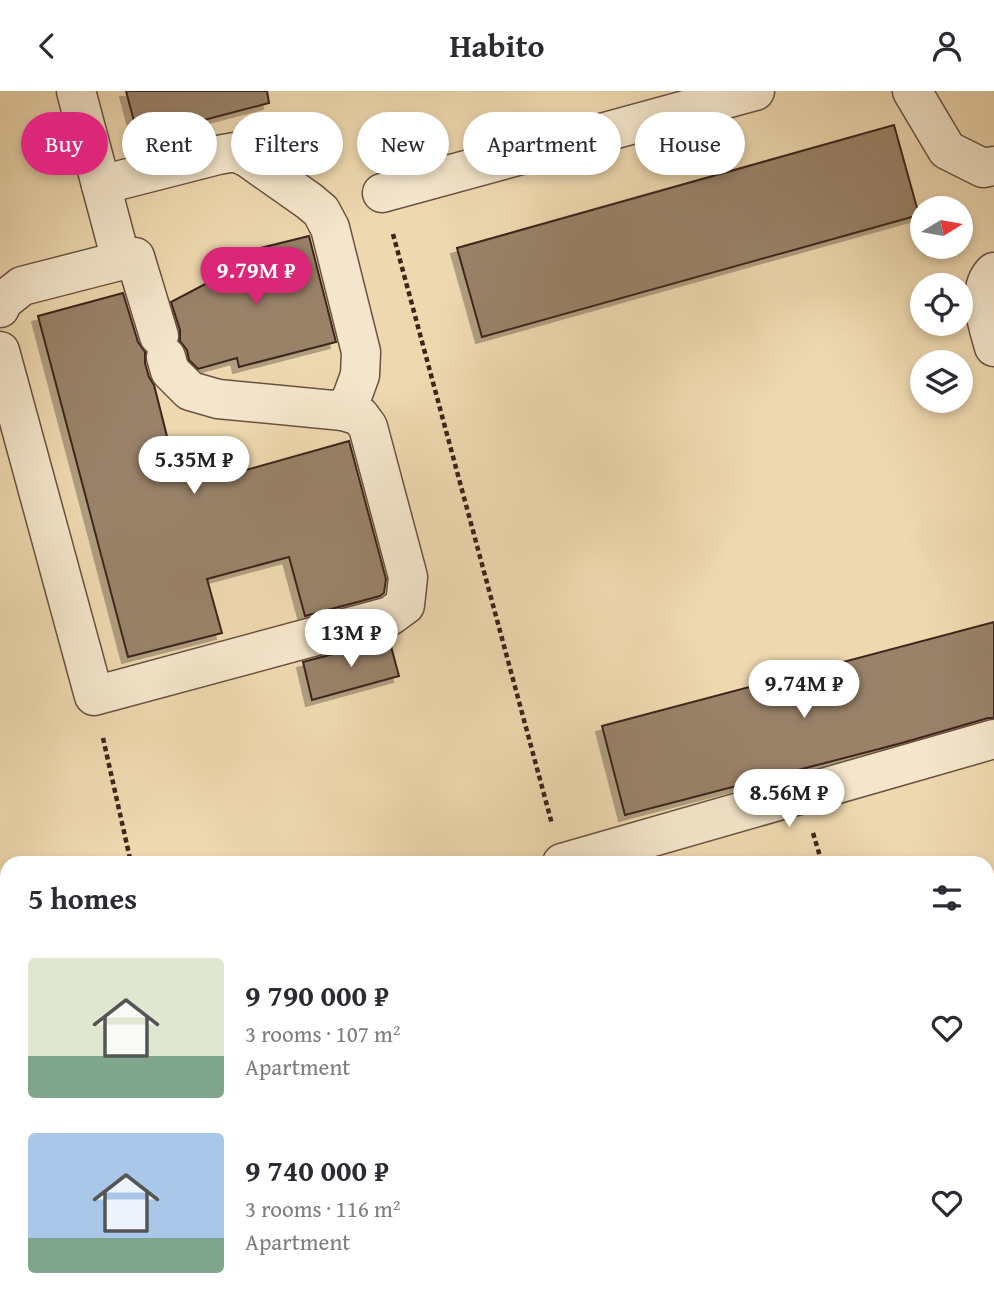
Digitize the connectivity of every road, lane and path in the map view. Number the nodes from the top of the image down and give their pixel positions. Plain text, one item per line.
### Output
1 (76, 91) edge
2 (755, 91) edge
3 (912, 91) edge
4 (994, 166) edge
5 (101, 185) junction
6 (382, 193) joint
7 (121, 260) junction
8 (994, 272) edge
9 (0, 309) edge
10 (994, 347) edge
11 (0, 351) edge
12 (343, 411) junction
13 (94, 696) junction
14 (994, 739) edge
15 (129, 856) edge
16 (560, 856) edge
17 (583, 856) edge

1 - 5 street
2 - 6 street
3 - 4 street
5 - 7 street
5 - 12 street
6 - 16 path
7 - 9 street
7 - 12 street
8 - 10 street
11 - 13 street
12 - 13 street
13 - 15 path
14 - 17 street

